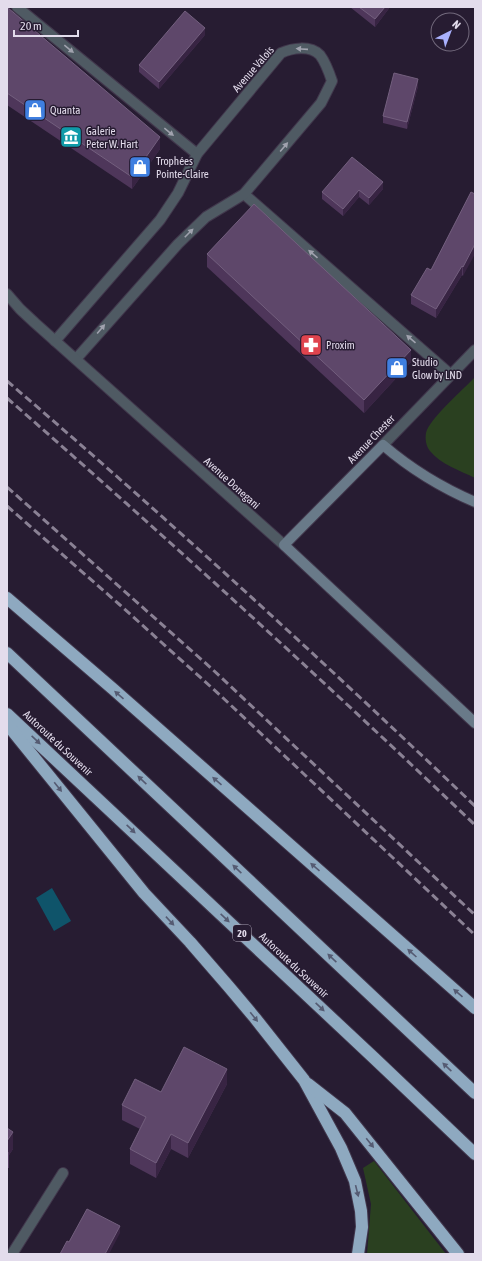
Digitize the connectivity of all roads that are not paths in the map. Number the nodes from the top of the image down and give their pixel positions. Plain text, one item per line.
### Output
1 (17, 7) edge
2 (197, 154) junction
3 (244, 194) junction
4 (7, 294) edge
5 (55, 341) junction
6 (475, 350) edge
7 (76, 359) junction
8 (450, 374) junction
9 (383, 445) junction
10 (475, 502) edge
11 (284, 545) junction
12 (7, 598) edge
13 (7, 653) edge
14 (7, 714) edge
15 (475, 723) edge
16 (7, 724) edge
17 (475, 1008) edge
18 (304, 1080) junction
19 (475, 1093) edge
20 (475, 1154) edge
21 (63, 1173) dead end
22 (12, 1254) edge
23 (358, 1254) edge
24 (458, 1254) edge

1 -> 2 street
3 -> 2 street, Avenue Valois
2 - 5 street, Avenue Valois
7 -> 3 street, Avenue Valois
8 -> 3 street
4 - 5 street, Avenue Donegani
5 - 7 street, Avenue Donegani
6 - 8 street, Avenue Chester
7 - 11 street, Avenue Donegani
8 - 9 street, Avenue Chester
9 - 10 main road
9 - 11 main road, Avenue Chester
11 - 15 main road, Avenue Donegani
17 -> 12 highway
19 -> 13 highway
14 -> 20 highway, Autoroute du Souvenir / 20
16 -> 18 highway
18 -> 23 highway
18 -> 24 highway
21 - 22 street

